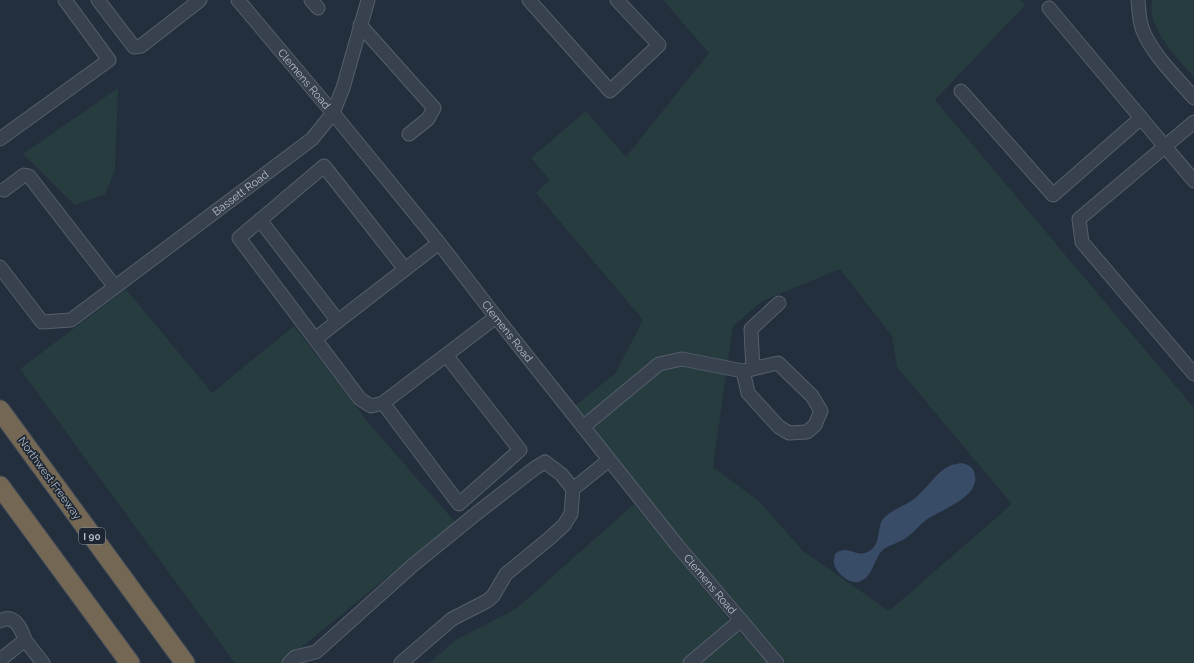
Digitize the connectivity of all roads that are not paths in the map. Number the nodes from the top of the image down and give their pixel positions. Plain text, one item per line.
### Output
1 (65, 0) edge
2 (98, 0) edge
3 (200, 0) edge
4 (238, 0) edge
5 (368, 0) edge
6 (529, 0) edge
7 (617, 0) edge
8 (1138, 0) edge
9 (1049, 8) dead end
10 (360, 25) junction
11 (961, 91) dead end
12 (1194, 98) edge
13 (333, 113) junction
14 (1141, 118) junction
15 (1194, 122) edge
16 (409, 134) dead end
17 (0, 139) edge
18 (1165, 146) junction
19 (1194, 181) edge
20 (4, 190) dead end
21 (260, 220) junction
22 (439, 243) junction
23 (0, 267) edge
24 (405, 269) junction
25 (115, 287) junction
26 (779, 303) dead end
27 (496, 317) junction
28 (338, 321) junction
29 (315, 339) junction
30 (446, 355) junction
31 (748, 370) junction
32 (1194, 374) edge
33 (383, 403) junction
34 (0, 410) edge
35 (583, 427) junction
36 (610, 460) junction
37 (0, 486) edge
38 (573, 489) junction
39 (741, 620) junction
40 (0, 621) edge
41 (25, 640) junction
42 (0, 660) edge
43 (43, 663) edge
44 (130, 663) edge
45 (185, 663) edge
46 (289, 663) edge
47 (401, 663) edge
48 (690, 663) edge
49 (777, 663) edge

1 - 17 street
2 - 3 street
4 - 13 street, Clemens Road
5 - 10 street, Bassett Road
6 - 7 street
8 - 12 street
9 - 14 street
10 - 13 street, Bassett Road
10 - 16 street
11 - 14 street
13 - 22 street, Clemens Road
13 - 25 street, Bassett Road
14 - 18 street
15 - 18 street
18 - 19 street
18 - 32 street
20 - 25 street
21 - 24 street
21 - 28 street
21 - 29 street
22 - 24 street
22 - 27 street, Clemens Road
23 - 25 street, Bassett Road
24 - 28 street
26 - 31 street
27 - 30 street
27 - 35 street, Clemens Road
28 - 29 street
29 - 33 street
30 - 33 street
30 - 33 street
31 - 31 street
31 - 35 street
34 - 45 highway, Northwest Freeway / I 90
35 - 36 street, Clemens Road
36 - 38 street
36 - 39 street, Clemens Road
37 - 44 highway
38 - 46 street
38 - 47 street
39 - 48 street
39 - 49 street, Clemens Road
40 - 41 street
41 - 42 street
41 - 43 street

